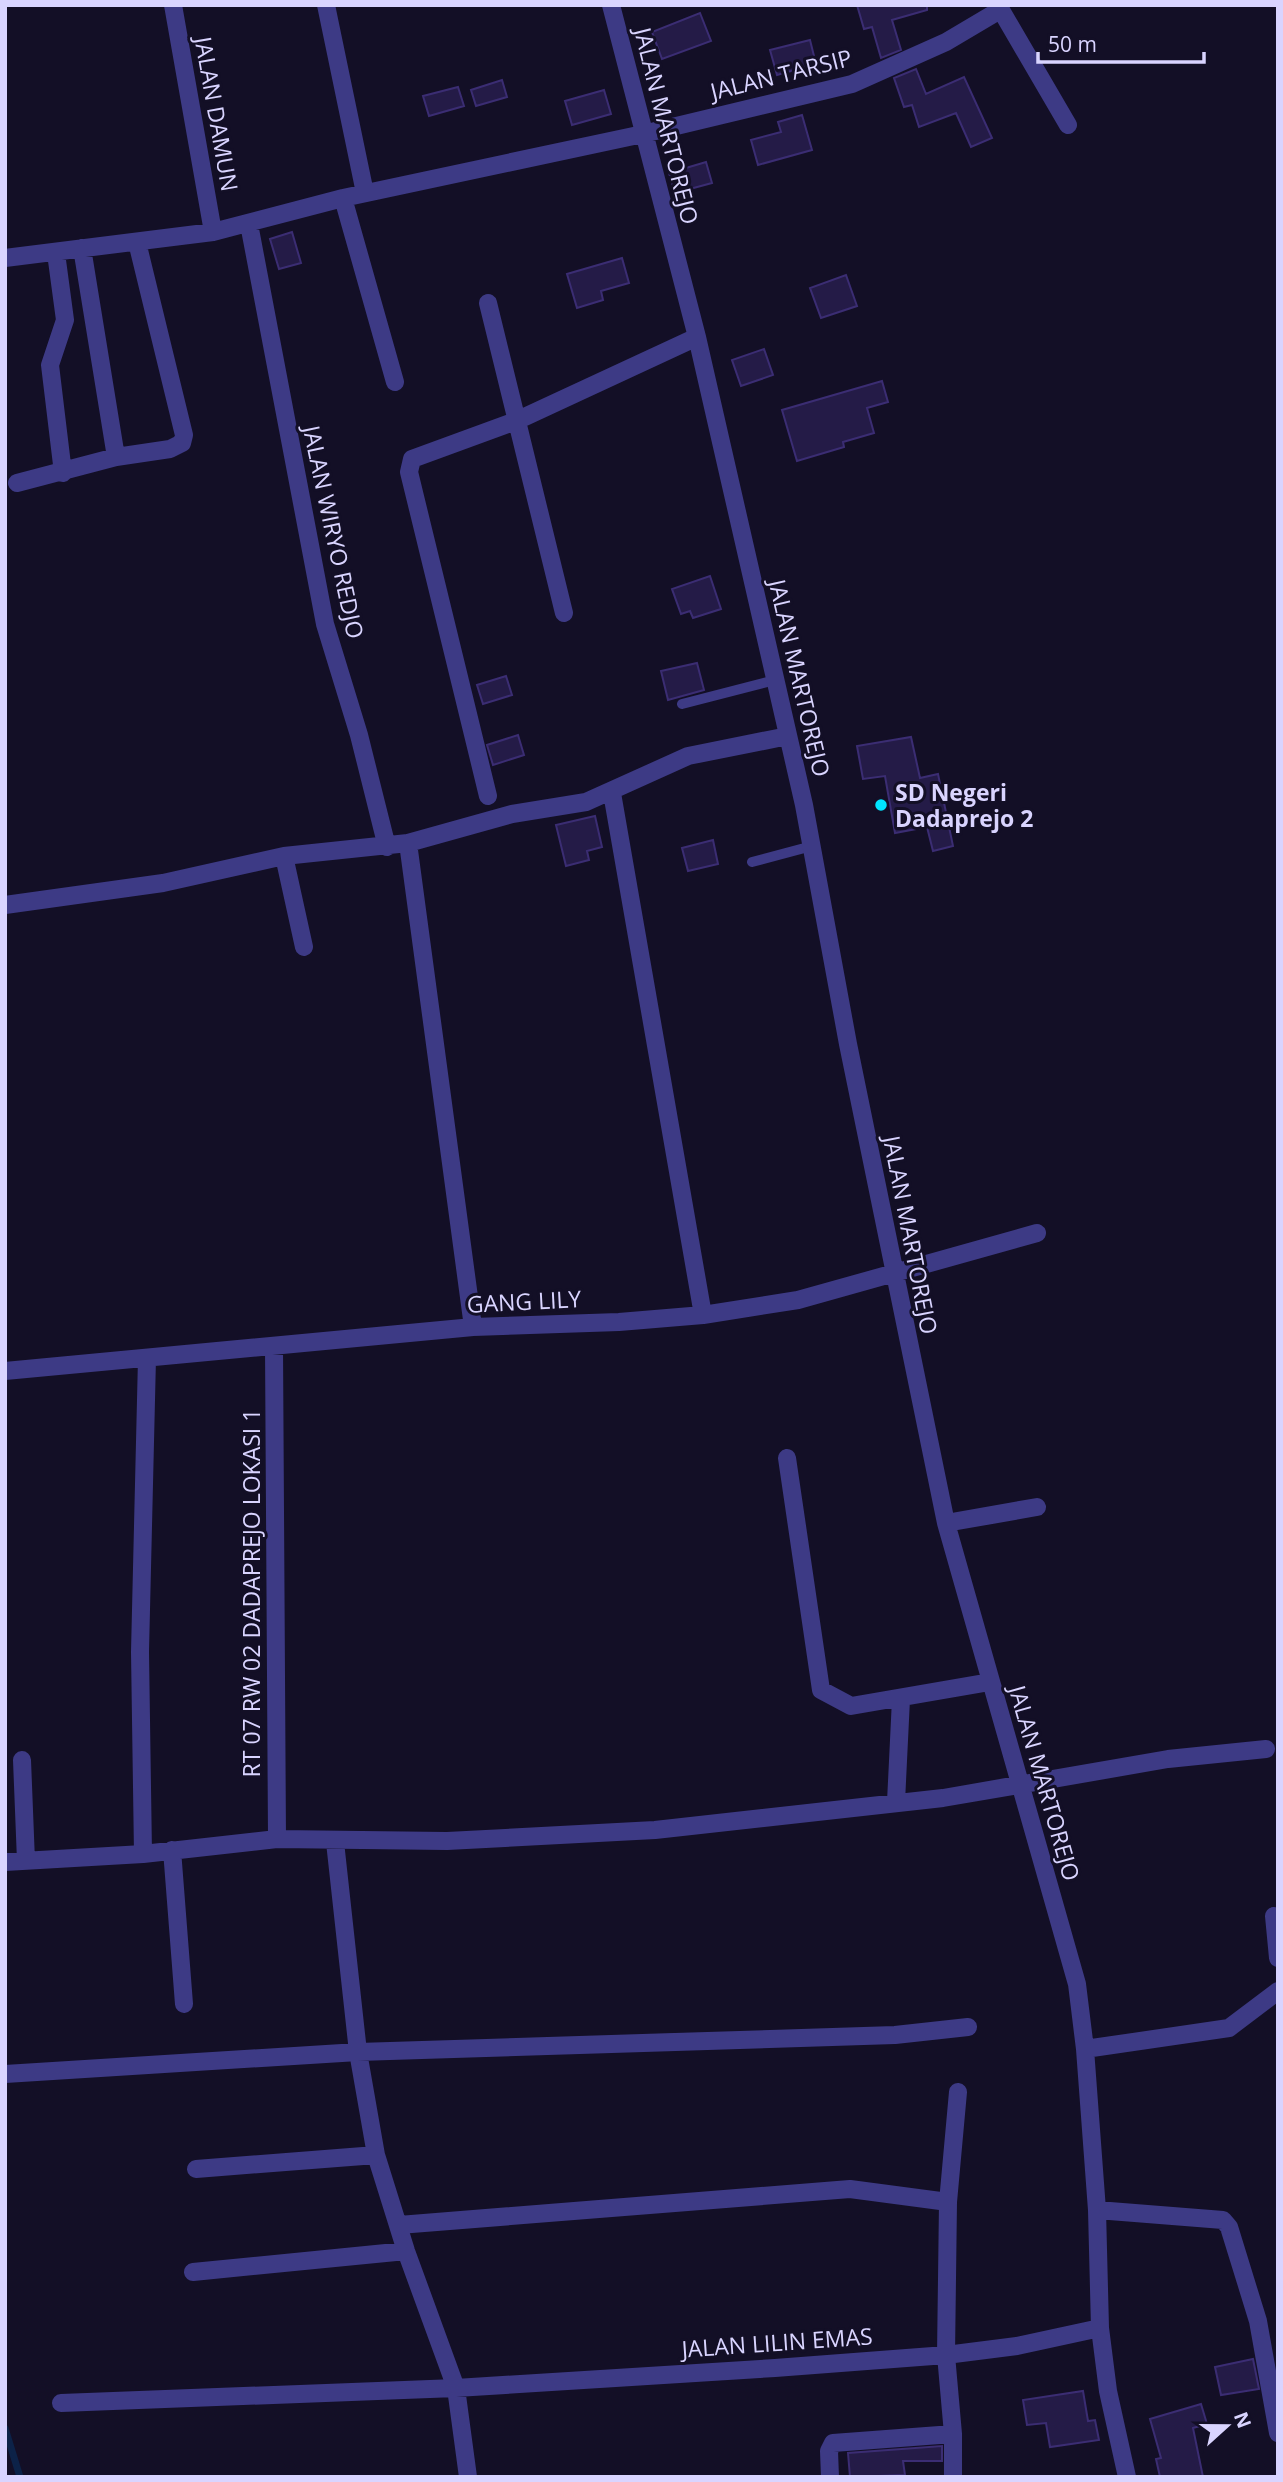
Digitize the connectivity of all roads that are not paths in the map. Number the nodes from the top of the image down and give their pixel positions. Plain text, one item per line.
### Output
1 (173, 5) edge
2 (326, 5) edge
3 (611, 5) edge
4 (999, 7) edge
5 (1068, 125) dead end
6 (643, 134) junction
7 (365, 193) junction
8 (343, 198) junction
9 (248, 224) junction
10 (213, 232) junction
11 (137, 242) junction
12 (82, 248) junction
13 (56, 253) junction
14 (5, 258) edge
15 (488, 303) dead end
16 (697, 337) junction
17 (395, 382) dead end
18 (516, 421) junction
19 (116, 457) junction
20 (64, 473) junction
21 (17, 483) dead end
22 (564, 613) dead end
23 (775, 680) junction
24 (682, 704) dead end
25 (788, 736) junction
26 (612, 793) junction
27 (488, 796) dead end
28 (408, 842) junction
29 (812, 846) junction
30 (387, 847) junction
31 (284, 856) junction
32 (752, 862) dead end
33 (5, 905) edge
34 (304, 947) dead end
35 (1037, 1233) dead end
36 (893, 1272) junction
37 (703, 1315) junction
38 (473, 1327) junction
39 (274, 1347) junction
40 (148, 1358) junction
41 (5, 1371) edge
42 (787, 1458) dead end
43 (1037, 1507) dead end
44 (946, 1523) junction
45 (990, 1682) junction
46 (901, 1699) junction
47 (1266, 1749) dead end
48 (22, 1760) dead end
49 (1020, 1787) junction
50 (895, 1802) junction
51 (277, 1839) junction
52 (335, 1842) junction
53 (172, 1850) junction
54 (143, 1854) junction
55 (26, 1861) junction
56 (5, 1862) edge
57 (1274, 1916) dead end
58 (1278, 1958) edge
59 (1278, 1991) edge
60 (184, 2004) dead end
61 (968, 2027) dead end
62 (1085, 2049) junction
63 (358, 2052) junction
64 (5, 2074) edge
65 (958, 2092) dead end
66 (376, 2155) junction
67 (196, 2169) dead end
68 (948, 2202) junction
69 (1097, 2210) junction
70 (398, 2225) junction
71 (406, 2251) junction
72 (193, 2273) dead end
73 (1100, 2328) junction
74 (946, 2355) junction
75 (456, 2388) junction
76 (61, 2403) dead end
77 (1278, 2433) edge
78 (953, 2434) junction
79 (468, 2477) edge
80 (830, 2477) edge
81 (953, 2477) edge
82 (1127, 2477) edge

1 - 10 street, JALAN DAMUN
2 - 7 street
3 - 6 street, JALAN MARTOREJO
4 - 5 street, JALAN TARSIP
4 - 6 street, JALAN TARSIP
6 - 7 street, JALAN TARSIP
6 - 16 street, JALAN MARTOREJO
7 - 8 street, JALAN TARSIP
8 - 9 street, JALAN TARSIP
8 - 17 street
9 - 10 street, JALAN TARSIP
9 - 30 street, JALAN WIRYO REDJO
10 - 11 street, JALAN TARSIP
11 - 12 street, JALAN TARSIP
11 - 19 street
12 - 13 street, JALAN TARSIP
12 - 19 street
13 - 14 street, JALAN TARSIP
13 - 20 street
15 - 18 street
16 - 18 street
16 - 23 street, JALAN MARTOREJO
18 - 22 street
18 - 27 street
19 - 20 street
20 - 21 street
23 - 24 lane
23 - 25 street, JALAN MARTOREJO
25 - 26 street
25 - 29 street, JALAN MARTOREJO
26 - 28 street
26 - 37 street
28 - 30 street
28 - 38 street
29 - 32 lane
29 - 36 street, JALAN MARTOREJO
30 - 31 street
31 - 33 street
31 - 34 street
35 - 36 street, GANG LILY
36 - 37 street, GANG LILY
36 - 44 street, JALAN MARTOREJO
37 - 38 street, GANG LILY
38 - 39 street, GANG LILY
39 - 40 street, GANG LILY
39 - 51 street, RT 07 RW 02 DADAPREJO LOKASI 1
40 - 41 street, GANG LILY
40 - 54 street
42 - 46 street
43 - 44 street
44 - 45 street, JALAN MARTOREJO
45 - 46 street
45 - 49 street, JALAN MARTOREJO
46 - 50 street
47 - 49 street
48 - 55 street
49 - 50 street
49 - 62 street, JALAN MARTOREJO
50 - 52 street
51 - 52 street
51 - 53 street
52 - 63 street
53 - 54 street
53 - 60 street
54 - 55 street
55 - 56 street
57 - 58 street
59 - 62 street
61 - 63 street
62 - 69 street, JALAN MARTOREJO
63 - 64 street
63 - 66 street
65 - 68 street
66 - 67 street
66 - 70 street
68 - 70 street
68 - 74 street
69 - 73 street, JALAN MARTOREJO
69 - 77 street
70 - 71 street
71 - 72 street
71 - 75 street
73 - 74 street, JALAN LILIN EMAS
73 - 82 street, JALAN MARTOREJO
74 - 75 street, JALAN LILIN EMAS
74 - 78 street
75 - 76 street, JALAN LILIN EMAS
75 - 79 street
78 - 80 street
78 - 81 street

